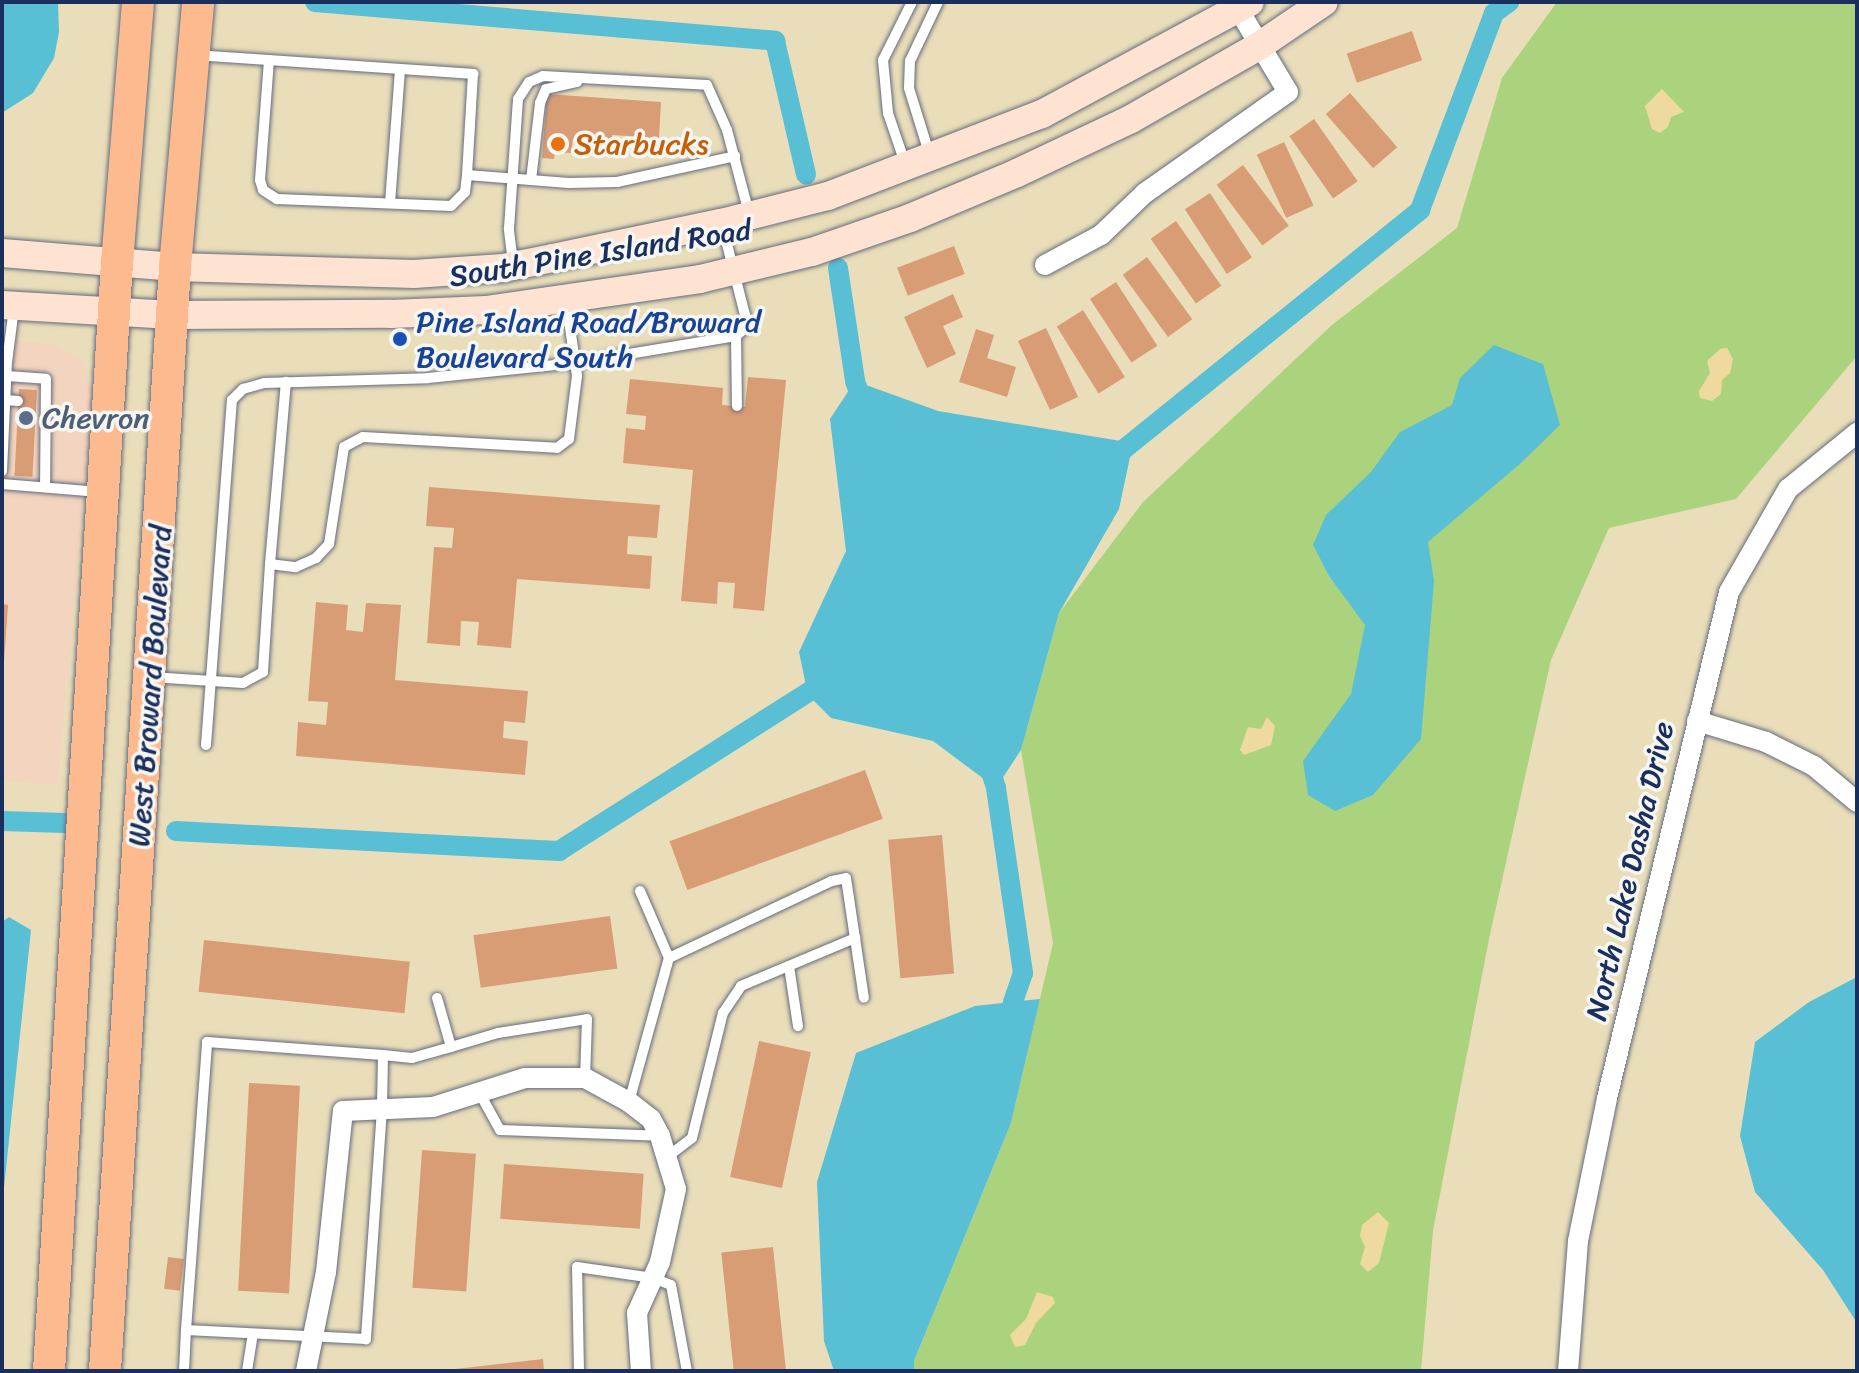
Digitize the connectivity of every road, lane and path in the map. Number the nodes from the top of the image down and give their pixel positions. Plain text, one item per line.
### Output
1 (138, 2) edge
2 (198, 2) edge
3 (912, 2) edge
4 (938, 2) edge
5 (1324, 2) edge
6 (1241, 5) edge
7 (1259, 46) junction
8 (194, 55) junction
9 (269, 60) junction
10 (400, 69) junction
11 (594, 79) junction
12 (735, 156) junction
13 (918, 163) junction
14 (467, 175) junction
15 (513, 178) junction
16 (531, 180) junction
17 (390, 203) junction
18 (750, 217) junction
19 (721, 223) junction
20 (2, 253) edge
21 (117, 263) junction
22 (514, 265) junction
23 (1045, 265) dead end
24 (175, 267) junction
25 (734, 271) junction
26 (566, 298) junction
27 (8, 306) edge
28 (113, 312) junction
29 (172, 315) junction
30 (736, 336) junction
31 (5, 362) edge
32 (575, 363) junction
33 (7, 376) junction
34 (286, 382) junction
35 (5, 400) junction
36 (18, 401) dead end
37 (737, 406) dead end
38 (1857, 433) edge
39 (8, 464) edge
40 (32, 467) dead end
41 (46, 468) junction
42 (2, 471) edge
43 (2, 484) edge
44 (45, 487) junction
45 (104, 492) junction
46 (270, 564) junction
47 (151, 677) junction
48 (211, 679) junction
49 (1697, 721) junction
50 (206, 745) dead end
51 (1857, 802) edge
52 (640, 891) dead end
53 (855, 938) junction
54 (669, 958) junction
55 (789, 966) junction
56 (437, 998) dead end
57 (864, 998) dead end
58 (798, 1026) dead end
59 (451, 1047) junction
60 (383, 1055) junction
61 (585, 1078) junction
62 (479, 1092) junction
63 (629, 1102) junction
64 (382, 1109) junction
65 (660, 1136) junction
66 (667, 1157) junction
67 (653, 1278) junction
68 (186, 1330) junction
69 (253, 1335) junction
70 (312, 1339) junction
71 (49, 1371) edge
72 (105, 1371) edge
73 (184, 1371) edge
74 (247, 1371) edge
75 (306, 1371) edge
76 (579, 1371) edge
77 (641, 1371) edge
78 (687, 1371) edge
79 (1568, 1371) edge

1 - 21 main road, West Broward Boulevard
2 - 8 main road, West Broward Boulevard
3 - 13 lane
4 - 13 lane
5 - 7 main road, South Pine Island Road
6 - 7 street
6 - 13 main road, South Pine Island Road
7 - 23 street
7 - 25 main road, South Pine Island Road
8 - 9 lane
8 - 24 main road, West Broward Boulevard
9 - 10 lane
9 - 17 lane
10 - 14 lane
10 - 17 lane
11 - 12 lane
11 - 15 lane
11 - 16 lane
12 - 16 lane
12 - 18 lane
13 - 18 main road, South Pine Island Road
14 - 15 lane
14 - 17 lane
15 - 16 lane
15 - 22 lane
18 - 19 main road, South Pine Island Road
19 - 22 main road, South Pine Island Road
19 - 25 lane
20 - 21 main road, South Pine Island Road
21 - 24 main road, South Pine Island Road
21 - 28 main road, West Broward Boulevard
22 - 24 main road, South Pine Island Road
24 - 29 main road, West Broward Boulevard
25 - 26 main road, South Pine Island Road
25 - 30 lane
26 - 29 main road, South Pine Island Road
26 - 32 lane
27 - 28 main road, South Pine Island Road
27 - 31 lane
28 - 29 main road, South Pine Island Road
28 - 45 main road, West Broward Boulevard
29 - 47 main road, West Broward Boulevard
30 - 32 lane
30 - 37 lane
31 - 33 lane
32 - 34 lane
32 - 46 lane
33 - 35 lane
33 - 41 lane
34 - 46 lane
34 - 48 lane
35 - 36 lane
35 - 39 lane
38 - 49 street, North Lake Dasha Drive
39 - 42 lane
40 - 41 lane
41 - 44 lane
43 - 44 lane
44 - 45 lane
45 - 71 main road, West Broward Boulevard
46 - 48 lane
47 - 48 lane
47 - 72 main road, West Broward Boulevard
48 - 50 lane
49 - 51 street
49 - 79 street, North Lake Dasha Drive
52 - 54 lane
53 - 54 lane
53 - 55 lane
53 - 57 lane
54 - 63 lane
55 - 58 lane
55 - 66 lane
56 - 59 lane
59 - 60 lane
59 - 61 lane
60 - 64 lane
60 - 68 lane
61 - 62 street
61 - 63 street
62 - 64 street
62 - 65 lane
63 - 65 street
64 - 70 street
64 - 70 lane
65 - 66 street
66 - 67 street
67 - 76 lane
67 - 77 street
67 - 78 lane
68 - 69 lane
68 - 73 lane
69 - 70 lane
69 - 74 lane
70 - 75 street

